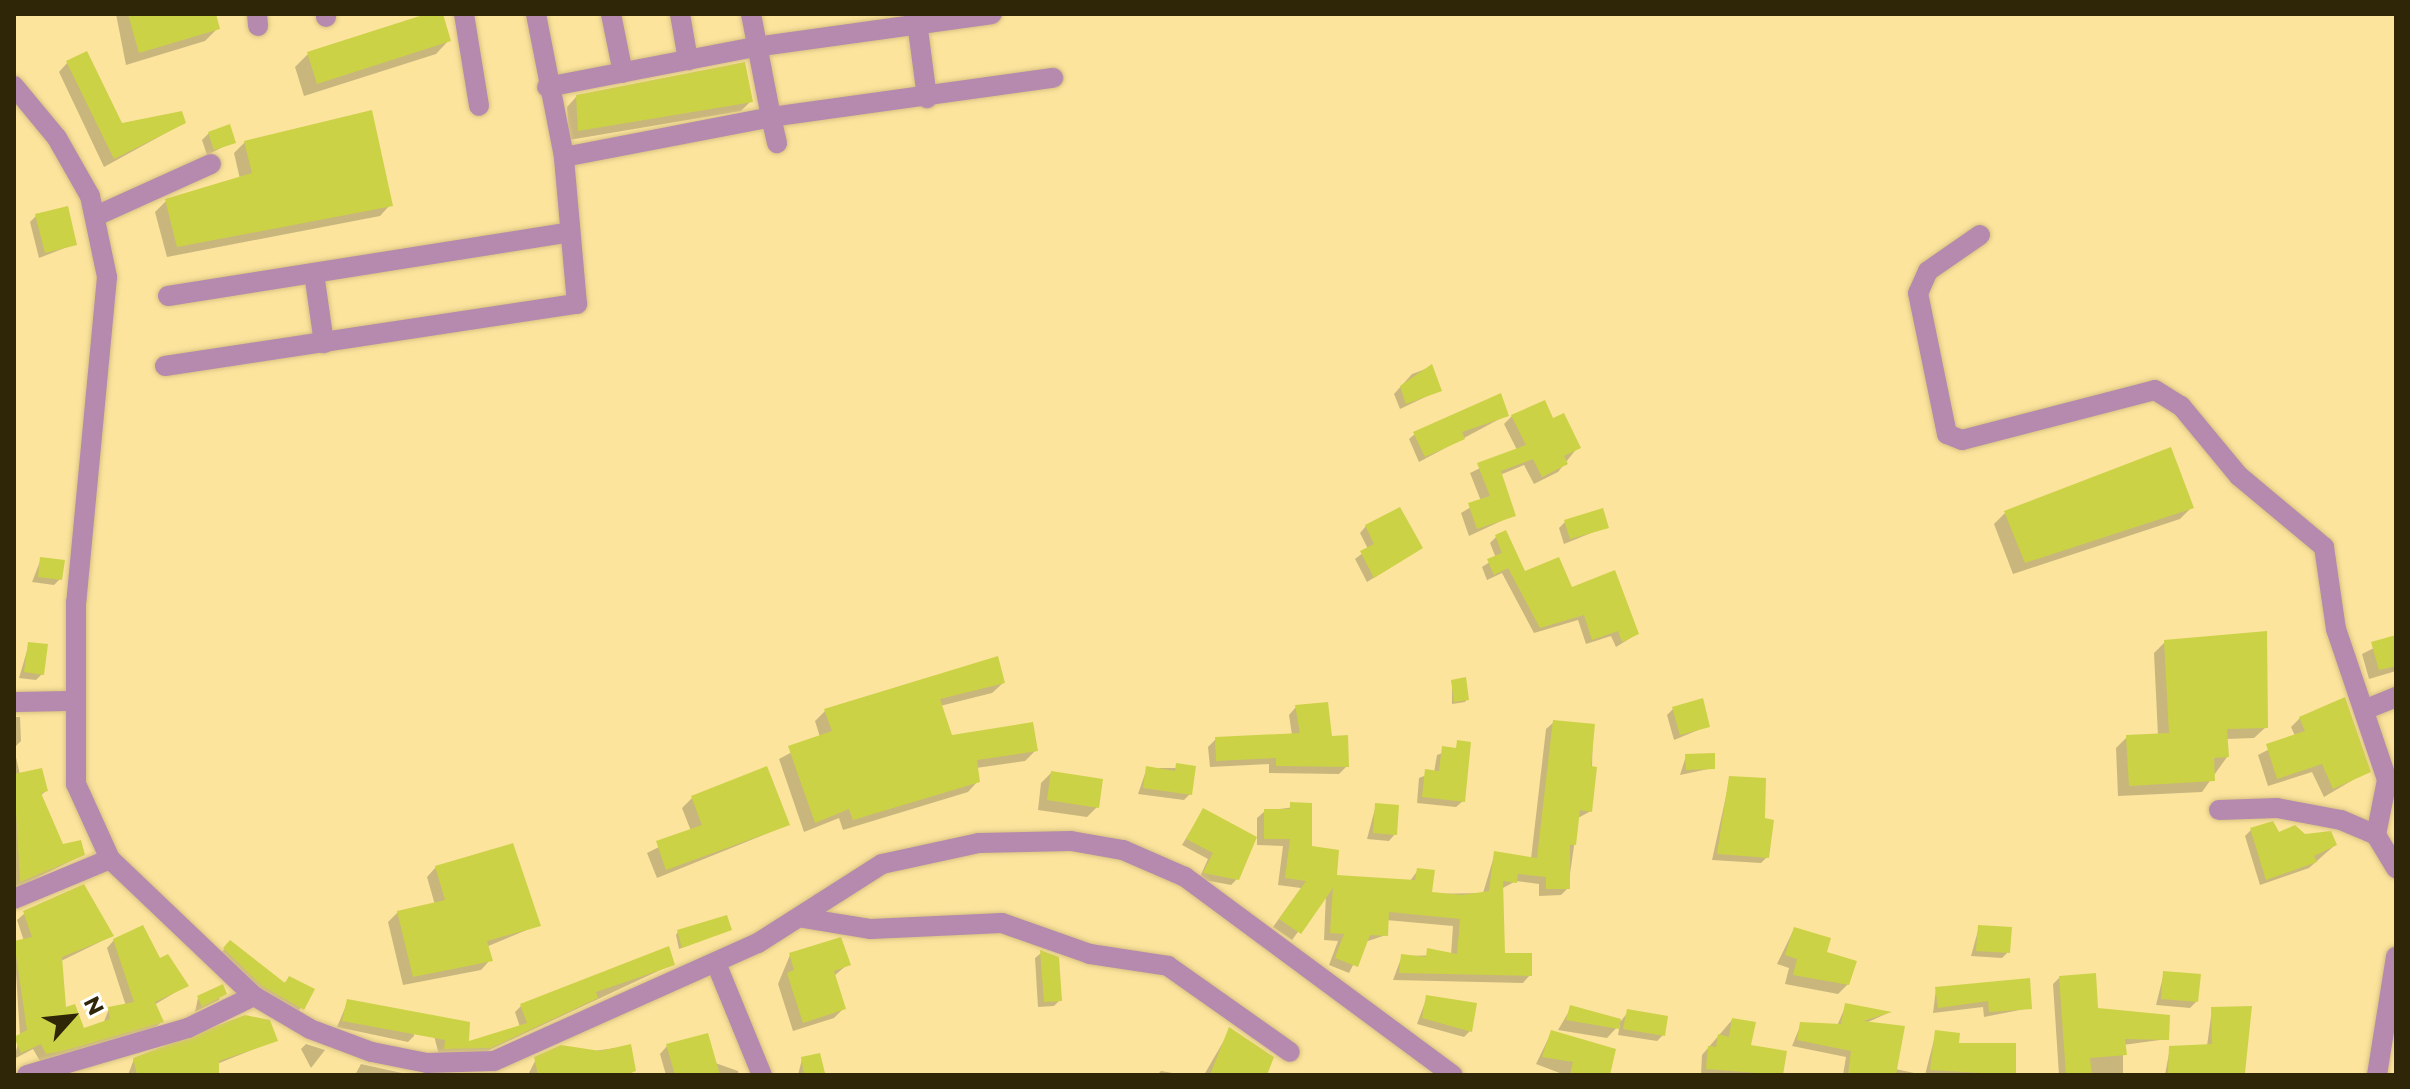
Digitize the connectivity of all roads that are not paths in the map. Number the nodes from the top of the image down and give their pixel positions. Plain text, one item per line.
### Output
1 (464, 14) edge
2 (536, 14) edge
3 (611, 14) edge
4 (680, 14) edge
5 (751, 14) edge
6 (992, 14) edge
7 (917, 20) edge
8 (755, 47) junction
9 (688, 60) junction
10 (623, 73) junction
11 (1053, 78) dead end
12 (14, 86) edge
13 (547, 87) junction
14 (927, 98) junction
15 (479, 106) dead end
16 (771, 117) junction
17 (777, 143) dead end
18 (564, 157) junction
19 (211, 164) dead end
20 (98, 215) junction
21 (566, 233) junction
22 (1980, 235) dead end
23 (314, 273) junction
24 (168, 296) dead end
25 (324, 343) junction
26 (165, 366) dead end
27 (2396, 697) edge
28 (71, 701) junction
29 (14, 702) edge
30 (2364, 710) junction
31 (2219, 810) dead end
32 (2376, 835) junction
33 (110, 859) junction
34 (2396, 868) edge
35 (14, 899) edge
36 (811, 912) junction
37 (2396, 957) edge
38 (716, 963) junction
39 (254, 996) junction
40 (2388, 1038) edge
41 (1290, 1052) dead end
42 (429, 1069) edge
43 (55, 1070) edge
44 (27, 1075) edge
45 (762, 1075) edge
46 (1453, 1075) edge
47 (2377, 1075) edge

1 - 15 street
2 - 13 street
3 - 10 street
4 - 9 street
5 - 8 street
6 - 7 street
7 - 8 street
7 - 14 street
8 - 9 street
8 - 16 street
9 - 10 street
10 - 13 street
11 - 14 street
12 - 20 street
13 - 18 street
14 - 16 street
16 - 17 street
16 - 18 street
18 - 21 street
19 - 20 street
20 - 28 street
21 - 23 street
21 - 25 street
22 - 30 street
23 - 24 street
23 - 25 street
25 - 26 street
27 - 30 street
28 - 29 street
28 - 33 street
30 - 32 street
31 - 32 street
32 - 34 street
33 - 35 street
33 - 39 street
36 - 38 street
36 - 41 street
36 - 46 street
37 - 40 street
38 - 42 street
38 - 45 street
39 - 42 street
39 - 43 street
40 - 47 street
43 - 44 street

